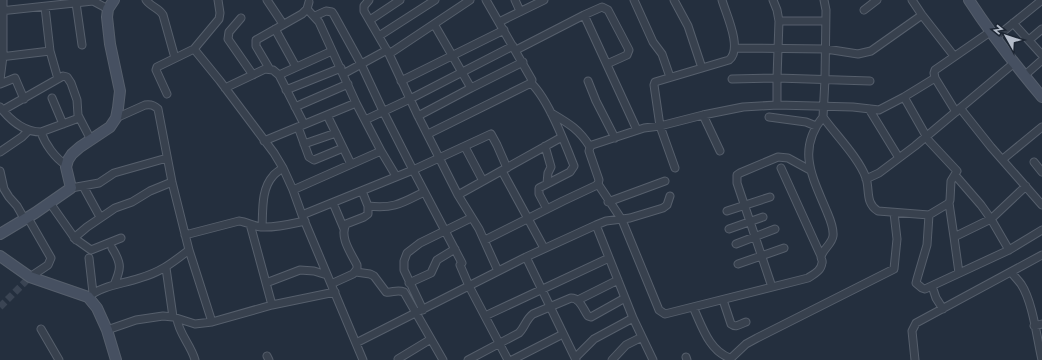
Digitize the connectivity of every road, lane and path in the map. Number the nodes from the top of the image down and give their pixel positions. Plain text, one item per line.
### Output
1 (3, 0) edge
2 (146, 0) edge
3 (218, 0) edge
4 (267, 0) edge
5 (369, 0) edge
6 (400, 0) edge
7 (435, 0) edge
8 (470, 0) edge
9 (486, 0) edge
10 (515, 0) edge
11 (544, 0) edge
12 (634, 0) edge
13 (674, 0) edge
14 (722, 0) edge
15 (773, 0) edge
16 (824, 0) edge
17 (877, 0) edge
18 (912, 0) edge
19 (968, 0) edge
20 (1042, 0) edge
21 (93, 1) edge
22 (76, 3) junction
23 (309, 3) edge
24 (362, 3) edge
25 (111, 4) edge
26 (45, 7) junction
27 (864, 10) dead end
28 (2, 11) edge
29 (520, 11) junction
30 (584, 15) junction
31 (922, 15) junction
32 (315, 16) junction
33 (241, 18) dead end
34 (370, 20) junction
35 (779, 21) junction
36 (825, 21) junction
37 (499, 22) junction
38 (1014, 23) junction
39 (283, 24) junction
40 (434, 24) junction
41 (275, 28) junction
42 (1042, 29) edge
43 (504, 30) junction
44 (992, 35) junction
45 (379, 36) junction
46 (1029, 40) junction
47 (82, 45) dead end
48 (514, 48) junction
49 (735, 48) junction
50 (778, 48) junction
51 (194, 49) junction
52 (826, 49) junction
53 (50, 51) junction
54 (332, 51) junction
55 (388, 52) junction
56 (1042, 54) edge
57 (452, 56) junction
58 (954, 56) junction
59 (1, 57) edge
60 (175, 58) junction
61 (1042, 60) edge
62 (523, 62) junction
63 (1014, 63) junction
64 (361, 64) junction
65 (607, 64) junction
66 (269, 68) junction
67 (296, 68) junction
68 (702, 68) junction
69 (342, 71) junction
70 (462, 72) junction
71 (253, 75) junction
72 (278, 76) junction
73 (1024, 76) junction
74 (670, 78) junction
75 (777, 78) junction
76 (935, 78) junction
77 (58, 79) junction
78 (732, 79) dead end
79 (826, 79) junction
80 (0, 80) edge
81 (401, 81) junction
82 (588, 81) dead end
83 (870, 81) dead end
84 (531, 83) junction
85 (0, 84) edge
86 (348, 84) junction
87 (225, 88) junction
88 (471, 88) junction
89 (286, 90) junction
90 (1041, 93) edge
91 (167, 94) dead end
92 (904, 97) junction
93 (24, 98) junction
94 (52, 98) dead end
95 (410, 99) junction
96 (356, 103) junction
97 (777, 105) junction
98 (295, 107) junction
99 (824, 107) junction
100 (1, 108) edge
101 (869, 109) junction
102 (958, 110) junction
103 (382, 111) junction
104 (550, 113) junction
105 (327, 115) junction
106 (703, 115) junction
107 (418, 116) junction
108 (769, 117) dead end
109 (822, 117) junction
110 (79, 118) junction
111 (116, 118) junction
112 (365, 120) junction
113 (63, 124) junction
114 (301, 126) junction
115 (660, 126) junction
116 (816, 126) junction
117 (1042, 127) edge
118 (29, 130) junction
119 (637, 130) junction
120 (41, 132) junction
121 (336, 133) junction
122 (428, 134) junction
123 (927, 136) junction
124 (562, 137) junction
125 (615, 138) junction
126 (91, 140) junction
127 (264, 141) junction
128 (304, 144) junction
129 (545, 146) junction
130 (465, 147) junction
131 (590, 147) junction
132 (343, 148) junction
133 (381, 151) junction
134 (720, 151) dead end
135 (0, 152) edge
136 (167, 158) junction
137 (899, 158) junction
138 (440, 159) junction
139 (1002, 160) junction
140 (1034, 162) dead end
141 (351, 164) junction
142 (66, 165) junction
143 (283, 168) junction
144 (675, 168) dead end
145 (781, 168) dead end
146 (504, 169) junction
147 (412, 170) junction
148 (810, 170) junction
149 (0, 171) edge
150 (1042, 172) edge
151 (954, 175) junction
152 (396, 176) junction
153 (866, 179) junction
154 (482, 181) junction
155 (665, 181) dead end
156 (172, 182) junction
157 (547, 184) junction
158 (598, 184) junction
159 (83, 186) junction
160 (1026, 186) junction
161 (71, 188) junction
162 (293, 190) junction
163 (362, 191) junction
164 (424, 192) junction
165 (458, 195) junction
166 (670, 196) dead end
167 (770, 197) dead end
168 (50, 202) junction
169 (608, 202) junction
170 (333, 203) junction
171 (949, 203) junction
172 (745, 205) junction
173 (1042, 205) edge
174 (368, 206) junction
175 (547, 209) junction
176 (727, 211) dead end
177 (894, 213) junction
178 (929, 215) junction
179 (100, 217) junction
180 (763, 217) dead end
181 (304, 218) junction
182 (471, 218) junction
183 (528, 218) junction
184 (26, 219) junction
185 (991, 219) junction
186 (622, 220) junction
187 (750, 222) junction
188 (250, 224) junction
189 (596, 224) junction
190 (262, 227) junction
191 (344, 229) junction
192 (729, 229) dead end
193 (774, 229) dead end
194 (1042, 230) edge
195 (445, 231) junction
196 (0, 234) edge
197 (186, 235) junction
198 (756, 237) junction
199 (954, 237) junction
200 (74, 238) junction
201 (121, 238) dead end
202 (484, 240) junction
203 (736, 244) dead end
204 (82, 248) dead end
205 (112, 248) dead end
206 (544, 248) junction
207 (784, 248) dead end
208 (455, 249) junction
209 (188, 250) junction
210 (1009, 250) junction
211 (1042, 255) edge
212 (0, 256) edge
213 (762, 256) junction
214 (821, 256) junction
215 (526, 257) junction
216 (89, 258) dead end
217 (609, 258) junction
218 (738, 264) dead end
219 (166, 268) junction
220 (498, 271) junction
221 (356, 272) junction
222 (1011, 272) junction
223 (959, 273) junction
224 (327, 275) junction
225 (30, 277) junction
226 (618, 280) junction
227 (266, 283) junction
228 (410, 283) junction
229 (331, 284) junction
230 (114, 285) junction
231 (469, 286) junction
232 (932, 286) junction
233 (772, 287) junction
234 (541, 289) junction
235 (335, 292) junction
236 (90, 295) junction
237 (625, 298) junction
238 (578, 300) junction
239 (723, 300) junction
240 (272, 305) junction
241 (693, 307) junction
242 (550, 308) junction
243 (943, 309) junction
244 (420, 311) junction
245 (485, 316) junction
246 (175, 318) junction
247 (633, 318) junction
248 (212, 322) junction
249 (746, 322) dead end
250 (1042, 324) edge
251 (1034, 326) junction
252 (41, 330) dead end
253 (107, 330) junction
254 (563, 334) junction
255 (642, 337) junction
256 (431, 339) junction
257 (356, 343) junction
258 (500, 344) junction
259 (398, 359) dead end
260 (576, 359) edge
261 (730, 359) edge
262 (59, 360) edge
263 (116, 360) edge
264 (195, 360) edge
265 (362, 360) edge
266 (443, 360) edge
267 (468, 360) edge
268 (508, 360) edge
269 (512, 360) edge
270 (612, 360) edge
271 (653, 360) edge
272 (915, 360) edge
273 (1042, 360) edge

1 - 28 street
2 - 60 street
3 - 51 street
4 - 39 street
5 - 24 street
6 - 34 street
7 - 45 street
8 - 40 street
9 - 37 street
10 - 29 street
11 - 29 street
12 - 74 street
13 - 68 street
14 - 49 street
15 - 35 street
16 - 36 street
17 - 27 street
18 - 31 street
19 - 44 street
20 - 38 street
21 - 22 street
21 - 25 street
22 - 26 street
22 - 47 street
23 - 32 street
23 - 39 street
24 - 34 street
25 - 111 street
26 - 28 street
26 - 53 street
28 - 59 street
29 - 37 street
30 - 48 street
30 - 65 street
30 - 65 street
31 - 52 street
31 - 58 street
32 - 54 street
32 - 64 street
33 - 71 street
34 - 45 street
35 - 36 street
35 - 50 street
36 - 52 street
37 - 43 street
38 - 44 street
38 - 46 street
39 - 41 street
40 - 55 street
40 - 57 street
41 - 66 street
41 - 67 street
42 - 46 street
43 - 48 street
43 - 57 street
44 - 58 street
44 - 63 street
45 - 55 street
46 - 56 street
48 - 62 street
48 - 70 street
49 - 50 street
49 - 68 street
50 - 52 street
50 - 75 street
51 - 60 street
51 - 87 street
52 - 79 street
53 - 59 street
53 - 77 street
54 - 67 street
54 - 69 street
55 - 64 street
55 - 81 street
57 - 70 street
57 - 81 street
58 - 76 street
59 - 80 street
60 - 91 street
61 - 73 street
62 - 84 street
62 - 88 street
63 - 73 street
63 - 102 street
64 - 69 street
64 - 103 street
65 - 119 street
66 - 71 street
66 - 72 street
67 - 72 street
68 - 74 street
69 - 86 street
69 - 89 street
70 - 88 street
70 - 95 street
71 - 87 street
72 - 89 street
73 - 90 street
74 - 115 street
75 - 78 street
75 - 79 street
75 - 97 street
76 - 92 street
76 - 102 street
77 - 93 street
77 - 110 street
79 - 83 street
79 - 99 street
81 - 95 street
82 - 125 street
84 - 104 street
84 - 122 street
85 - 93 street
86 - 96 street
86 - 98 street
87 - 127 street
88 - 107 street
89 - 98 street
92 - 101 street
92 - 123 street
93 - 100 street
94 - 113 street
95 - 103 street
95 - 107 street
96 - 105 street
96 - 112 street
97 - 99 street
97 - 106 street
98 - 114 street
99 - 101 street
99 - 109 street
100 - 118 street
101 - 137 street
102 - 123 street
102 - 139 street
103 - 112 street
103 - 147 street
104 - 124 street
104 - 131 street
105 - 114 street
105 - 121 street
106 - 115 street
106 - 134 street
107 - 122 street
108 - 116 street
109 - 116 street
109 - 153 street
110 - 113 street
110 - 126 street
111 - 126 street
111 - 136 street
112 - 133 street
113 - 120 street
114 - 127 street
114 - 128 street
115 - 119 street
115 - 144 street
116 - 148 street
117 - 139 street
118 - 120 street
118 - 135 street
119 - 125 street
120 - 142 street
121 - 128 street
121 - 132 street
122 - 138 street
123 - 137 street
123 - 151 street
124 - 129 street
124 - 157 street
125 - 131 street
126 - 142 street
127 - 143 street
128 - 132 street
129 - 146 street
129 - 157 street
130 - 138 street
130 - 146 street
130 - 154 street
131 - 158 street
132 - 141 street
133 - 141 street
133 - 152 street
136 - 156 street
136 - 159 street
137 - 153 street
138 - 147 street
138 - 165 street
139 - 160 street
140 - 150 street
141 - 162 street
142 - 161 street
143 - 162 street
143 - 190 street
145 - 214 street
146 - 154 street
146 - 183 street
147 - 152 street
147 - 164 street
148 - 172 street
148 - 214 street
149 - 184 street
151 - 171 street
151 - 185 street
152 - 163 street
153 - 177 street
154 - 165 street
155 - 169 street
156 - 179 street
156 - 197 street
157 - 175 street
158 - 169 street
158 - 175 street
159 - 161 street
159 - 179 street
160 - 173 street
160 - 185 street
161 - 168 street
162 - 181 street
163 - 170 street
163 - 174 street
164 - 174 street
164 - 195 street
165 - 182 street
166 - 186 street
167 - 172 street
168 - 184 street
168 - 200 street
169 - 186 street
170 - 181 street
170 - 191 street
171 - 178 street
171 - 199 street
172 - 176 street
172 - 187 street
174 - 191 street
175 - 183 street
177 - 178 street
177 - 261 street
178 - 232 street
179 - 200 street
180 - 187 street
181 - 190 street
181 - 224 street
182 - 195 street
182 - 202 street
183 - 202 street
183 - 206 street
184 - 196 street
184 - 225 street
185 - 199 street
185 - 210 street
186 - 189 street
186 - 241 street
187 - 192 street
187 - 198 street
188 - 190 street
188 - 197 street
188 - 227 street
189 - 206 street
189 - 217 street
191 - 221 street
193 - 198 street
194 - 210 street
195 - 208 street
195 - 228 street
197 - 209 street
198 - 203 street
198 - 213 street
199 - 223 street
200 - 201 street
200 - 204 street
202 - 220 street
205 - 230 street
206 - 215 street
207 - 213 street
208 - 228 street
208 - 231 street
209 - 219 street
209 - 248 street
210 - 223 street
211 - 222 street
212 - 225 street
213 - 218 street
213 - 233 street
214 - 233 street
215 - 220 street
215 - 234 street
216 - 236 street
217 - 226 street
217 - 234 street
219 - 230 street
219 - 246 street
220 - 231 street
221 - 229 street
221 - 244 street
222 - 243 street
222 - 251 street
223 - 232 street
224 - 227 street
224 - 229 street
225 - 236 street
226 - 237 street
226 - 238 street
227 - 240 street
228 - 244 street
229 - 235 street
230 - 236 street
231 - 244 street
231 - 245 street
232 - 243 street
233 - 239 street
234 - 242 street
234 - 245 street
235 - 240 street
235 - 257 street
236 - 253 street
237 - 238 street
237 - 247 street
238 - 242 street
239 - 241 street
239 - 249 street
240 - 248 street
241 - 261 street
242 - 254 street
242 - 258 street
243 - 272 street
244 - 256 street
244 - 257 street
245 - 258 street
246 - 248 street
246 - 253 street
246 - 264 street
247 - 255 street
247 - 260 street
250 - 251 street
251 - 273 street
252 - 262 street
253 - 263 street
254 - 260 street
254 - 269 street
255 - 270 street
255 - 271 street
256 - 259 street
256 - 266 street
257 - 265 street
258 - 267 street
258 - 268 street

